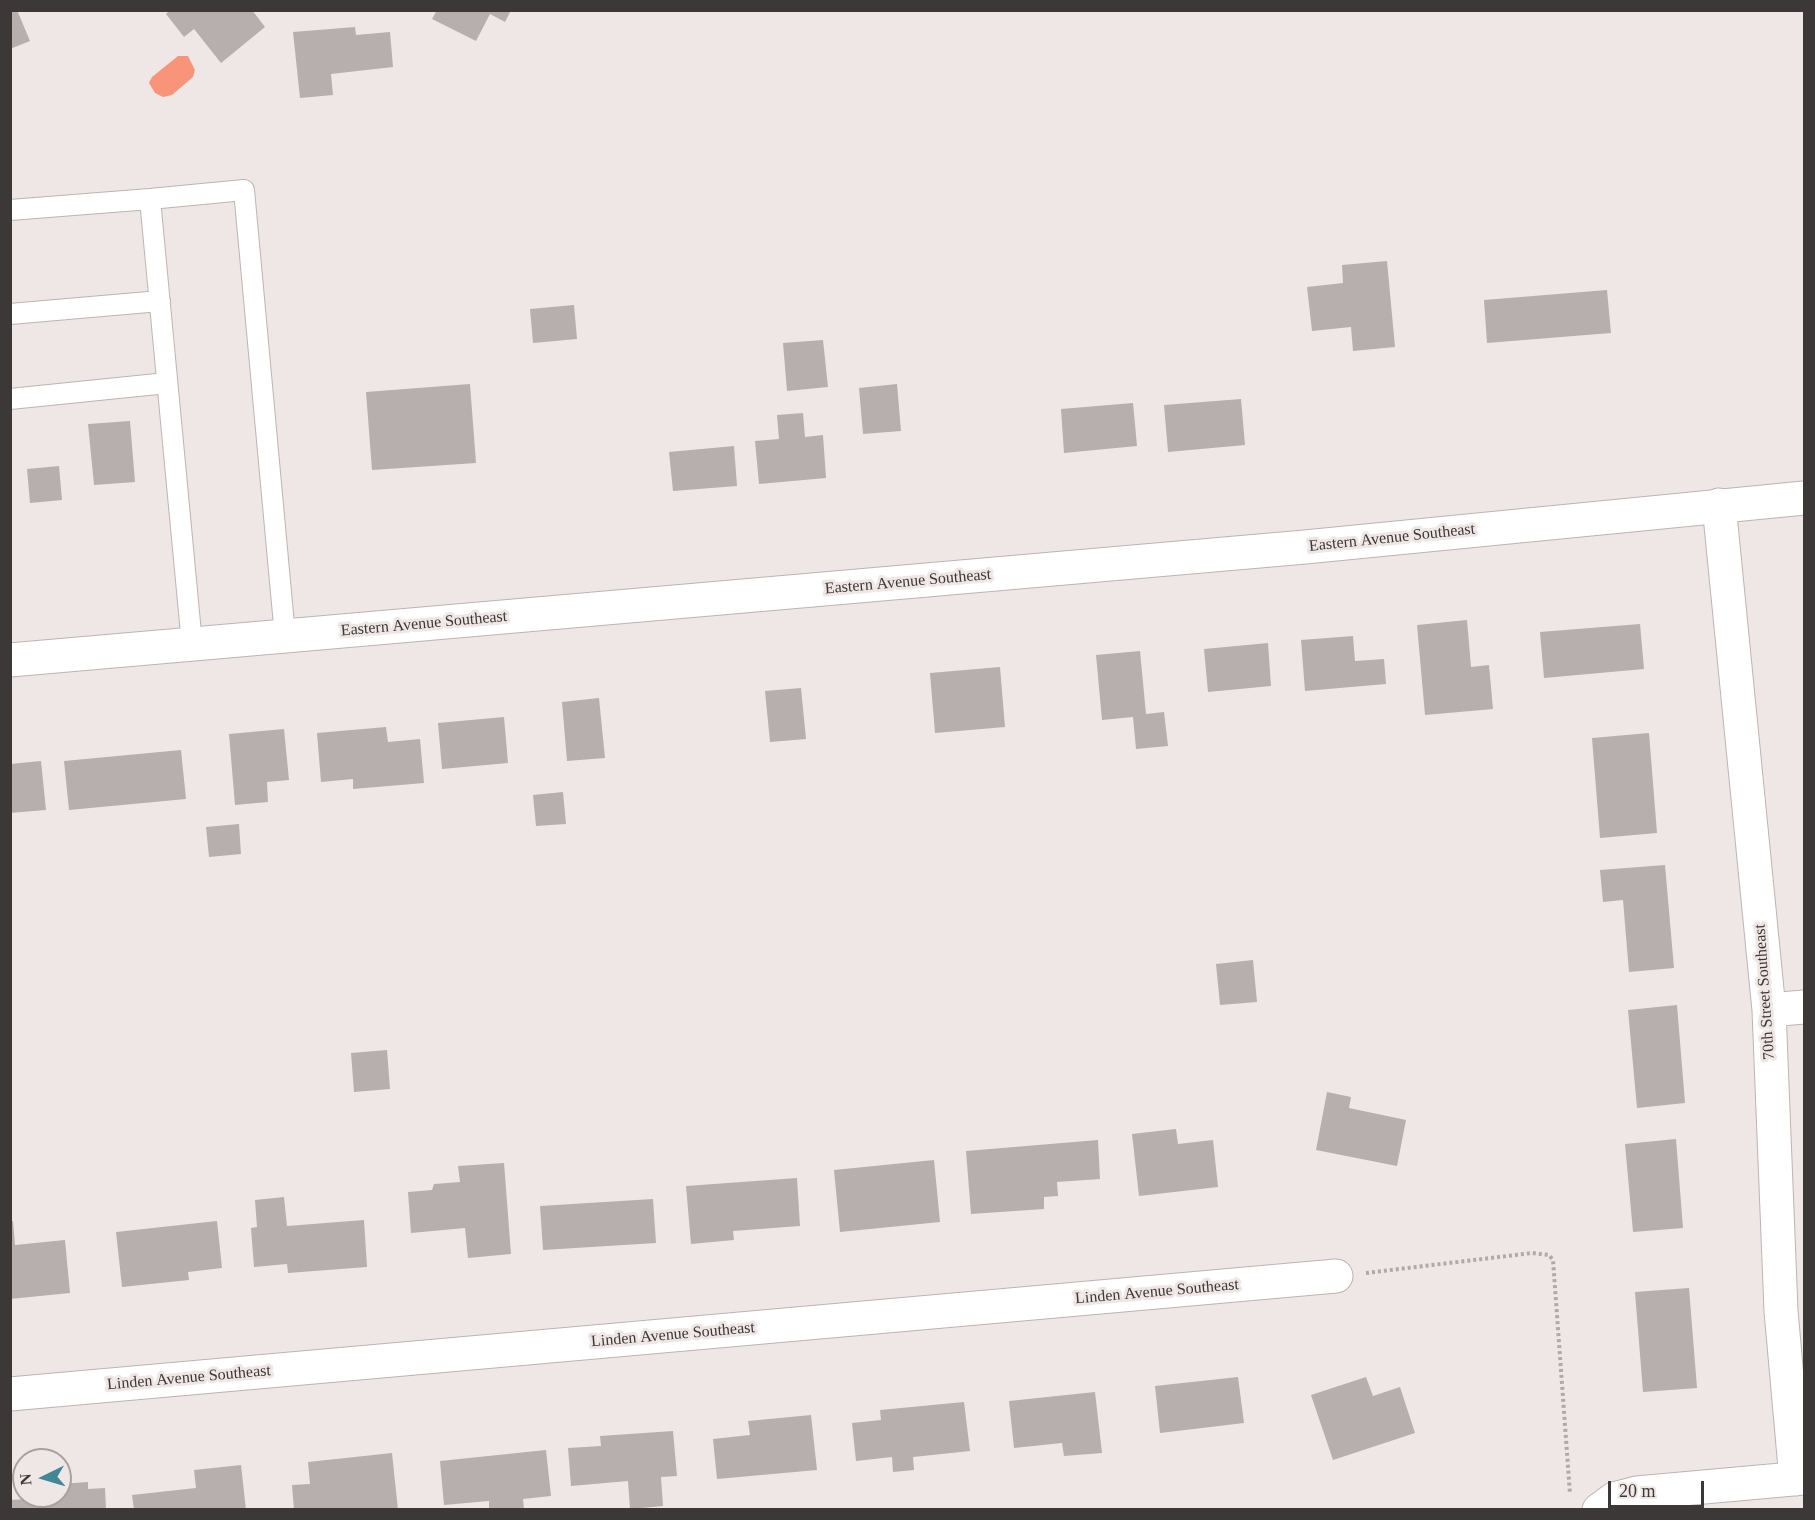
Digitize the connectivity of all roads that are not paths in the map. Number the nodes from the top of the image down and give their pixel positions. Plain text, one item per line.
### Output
1 (150, 199) junction
2 (10, 210) edge
3 (159, 302) junction
4 (10, 314) edge
5 (167, 383) junction
6 (10, 399) edge
7 (1804, 498) edge
8 (1719, 505) junction
9 (285, 636) junction
10 (192, 644) junction
11 (10, 660) edge
12 (1804, 1007) edge
13 (1769, 1010) junction
14 (1336, 1276) road end
15 (10, 1394) edge
16 (1800, 1479) edge
17 (1584, 1504) edge

1 - 2 lane
1 - 3 lane
1 - 9 lane
3 - 4 lane
3 - 5 lane
5 - 6 lane
5 - 10 lane
7 - 8 street, Eastern Avenue Southeast
8 - 9 street, Eastern Avenue Southeast
8 - 13 street, 70th Street Southeast
9 - 10 street, Eastern Avenue Southeast
10 - 11 street, Eastern Avenue Southeast
12 - 13 street
13 - 16 street, 70th Street Southeast
14 - 15 street, Linden Avenue Southeast
16 - 17 street

